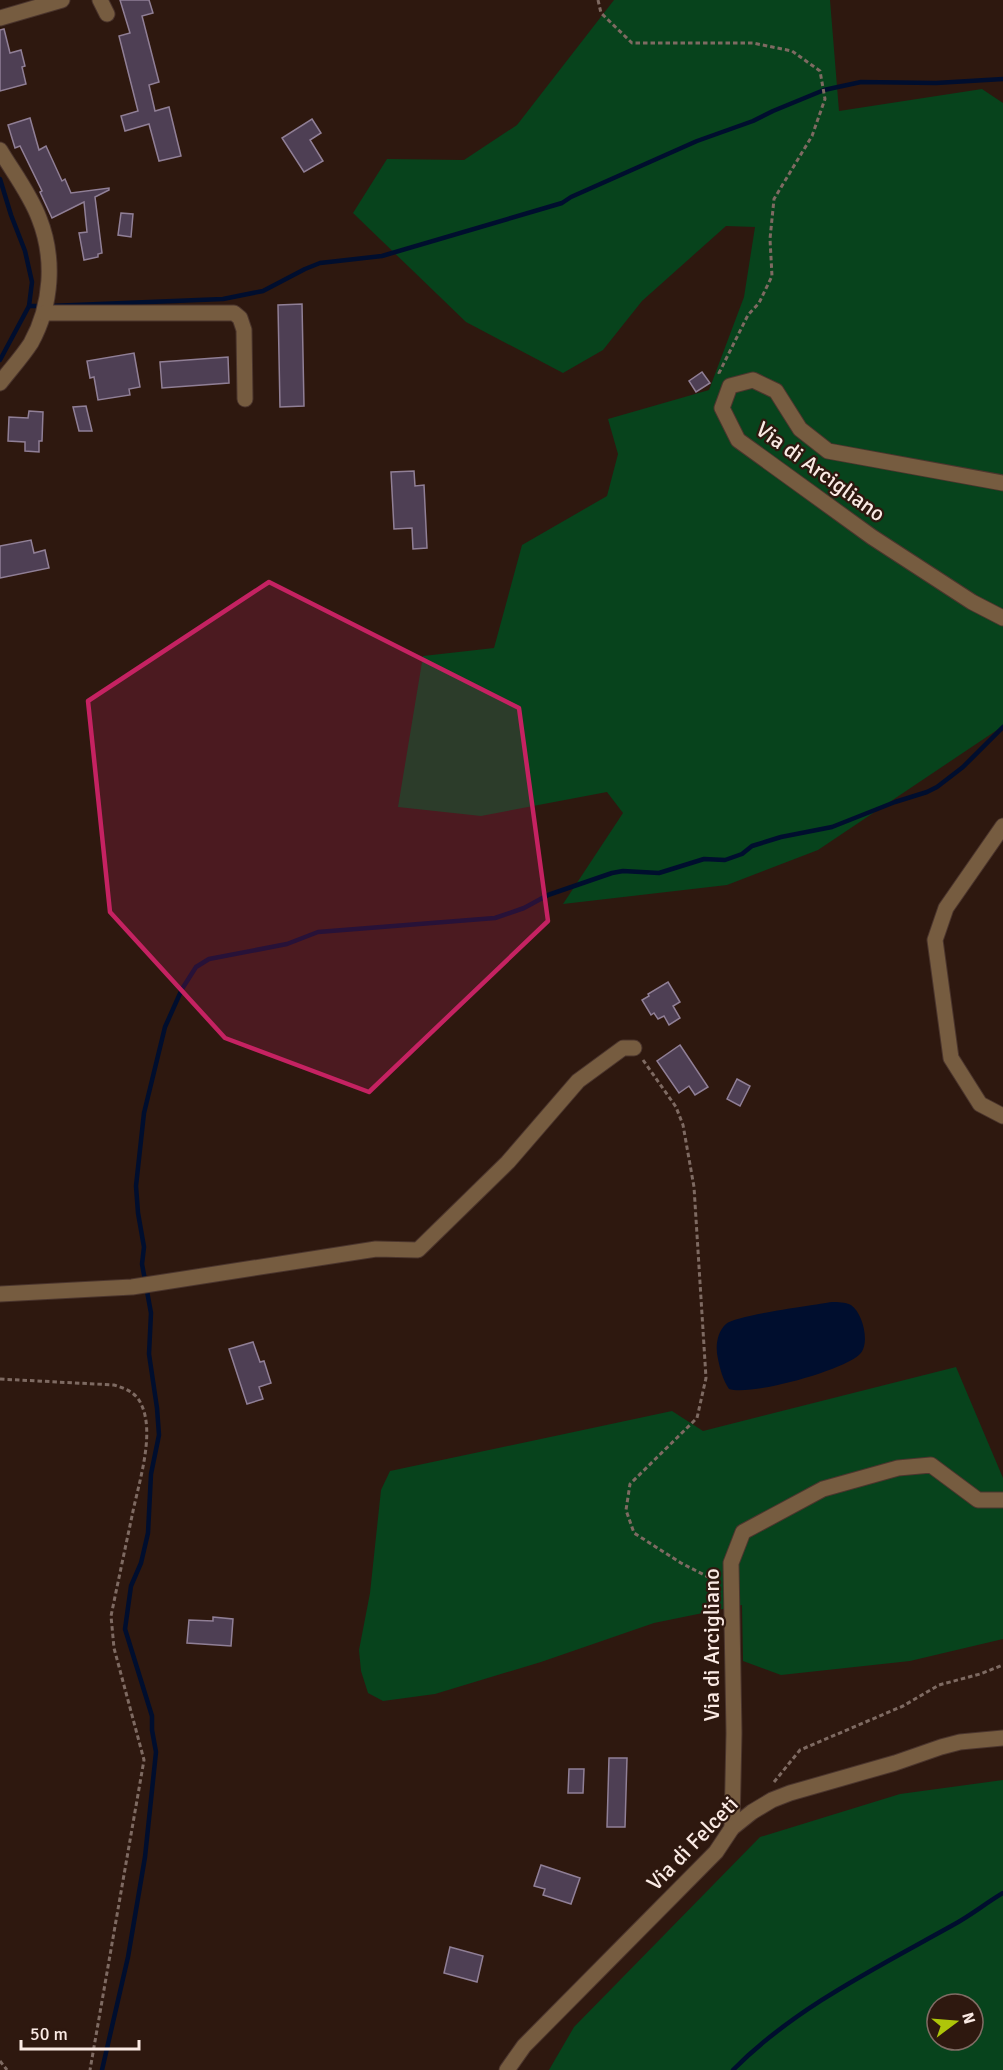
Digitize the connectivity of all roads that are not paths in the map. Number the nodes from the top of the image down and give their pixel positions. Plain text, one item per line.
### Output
1 (62, 0) edge
2 (100, 0) edge
3 (107, 14) dead end
4 (0, 18) edge
5 (0, 150) edge
6 (44, 313) junction
7 (0, 383) edge
8 (245, 399) dead end
9 (1003, 483) edge
10 (1003, 618) edge
11 (1003, 826) edge
12 (634, 1048) road end
13 (1003, 1116) edge
14 (0, 1294) edge
15 (1003, 1500) edge
16 (1003, 1738) edge
17 (732, 1828) junction
18 (507, 2070) edge

1 - 4 street
2 - 3 street
5 - 6 street
6 - 7 street
6 - 8 street
9 - 10 street, Via di Arcigliano
11 - 13 street
12 - 14 street
15 - 17 street, Via di Arcigliano
16 - 17 street, Via di Felceti
17 - 18 street, Via di Felceti

